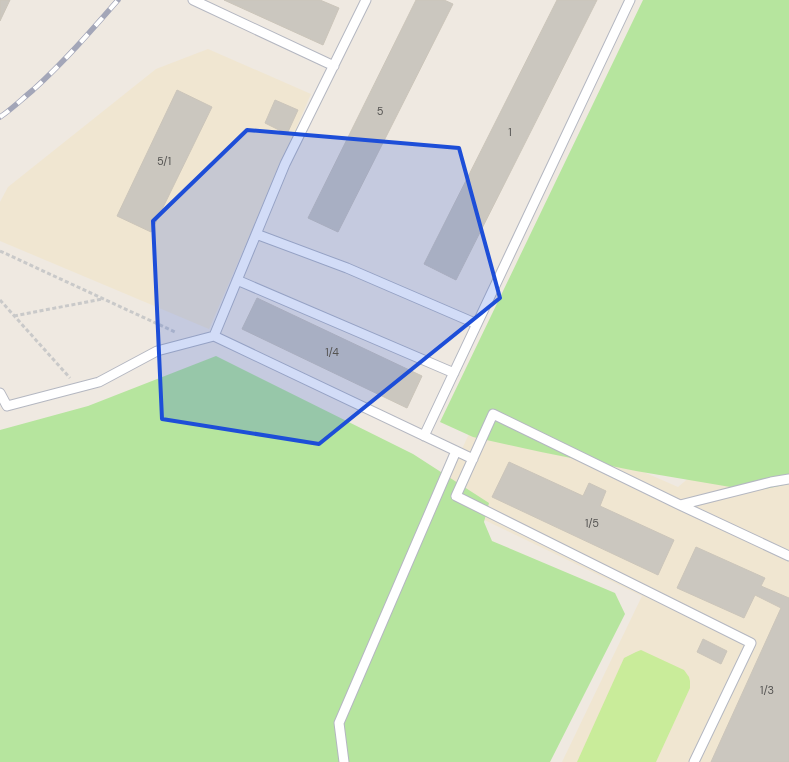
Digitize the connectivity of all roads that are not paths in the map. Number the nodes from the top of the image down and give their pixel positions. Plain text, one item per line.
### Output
1 (193, 0) edge
2 (366, 0) edge
3 (630, 0) edge
4 (334, 66) junction
5 (256, 234) junction
6 (237, 280) junction
7 (477, 324) junction
8 (214, 336) junction
9 (454, 373) junction
10 (0, 393) edge
11 (4, 408) edge
12 (424, 436) junction
13 (456, 451) junction
14 (474, 459) junction
15 (789, 479) edge
16 (680, 505) junction
17 (789, 556) edge
18 (344, 762) edge
19 (694, 762) edge

1 - 4 lane
2 - 4 lane
3 - 7 lane
4 - 5 lane
5 - 6 lane
5 - 7 lane
6 - 8 lane
6 - 9 lane
7 - 9 lane
8 - 11 lane
8 - 12 lane
9 - 12 lane
10 - 11 lane
12 - 13 lane
13 - 14 lane
13 - 18 lane
14 - 16 lane
14 - 19 lane
15 - 16 lane
16 - 17 lane

